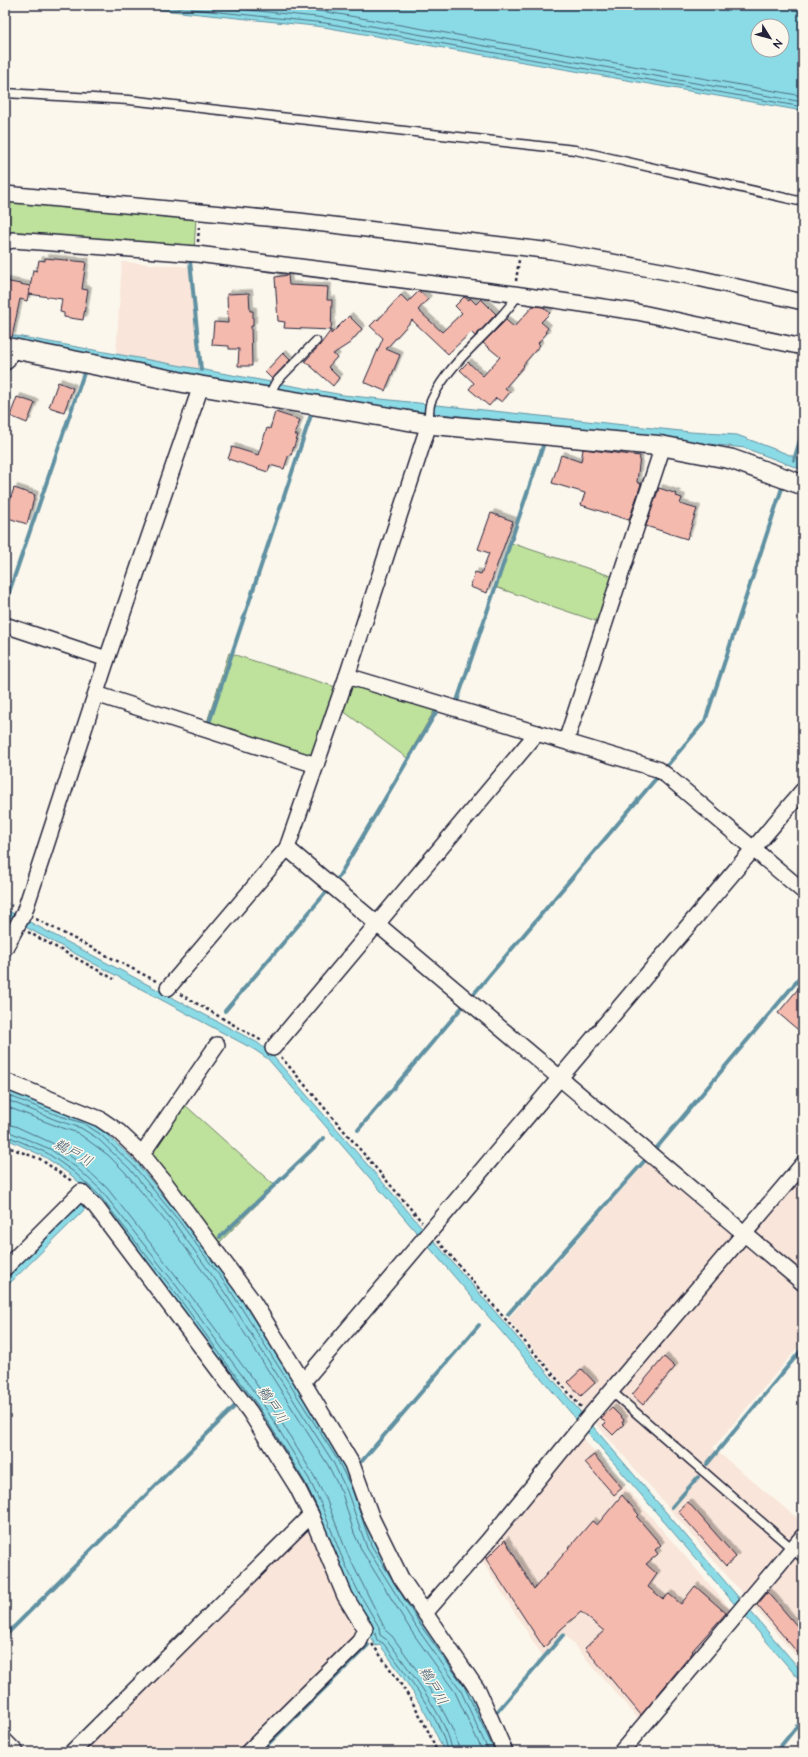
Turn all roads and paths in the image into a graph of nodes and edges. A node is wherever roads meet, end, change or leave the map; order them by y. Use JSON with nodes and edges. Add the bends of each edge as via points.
{"nodes":[{"id":1,"x":5,"y":93,"type":"edge"},
{"id":2,"x":7,"y":194,"type":"edge"},
{"id":3,"x":803,"y":202,"type":"edge"},
{"id":4,"x":200,"y":212,"type":"junction"},
{"id":5,"x":5,"y":237,"type":"edge"},
{"id":6,"x":520,"y":247,"type":"junction"},
{"id":7,"x":197,"y":254,"type":"junction"},
{"id":8,"x":516,"y":295,"type":"junction"},
{"id":9,"x":803,"y":302,"type":"edge"},
{"id":10,"x":316,"y":341,"type":"dead end"},
{"id":11,"x":803,"y":347,"type":"edge"},
{"id":12,"x":7,"y":352,"type":"edge"},
{"id":13,"x":201,"y":386,"type":"junction"},
{"id":14,"x":272,"y":390,"type":"junction"},
{"id":15,"x":429,"y":424,"type":"junction"},
{"id":16,"x":662,"y":446,"type":"junction"},
{"id":17,"x":803,"y":485,"type":"edge"},
{"id":18,"x":5,"y":625,"type":"edge"},
{"id":19,"x":107,"y":659,"type":"junction"},
{"id":20,"x":347,"y":676,"type":"junction"},
{"id":21,"x":96,"y":694,"type":"junction"},
{"id":22,"x":537,"y":733,"type":"junction"},
{"id":23,"x":566,"y":742,"type":"junction"},
{"id":24,"x":316,"y":765,"type":"junction"},
{"id":25,"x":803,"y":790,"type":"edge"},
{"id":26,"x":288,"y":848,"type":"junction"},
{"id":27,"x":754,"y":849,"type":"junction"},
{"id":28,"x":803,"y":891,"type":"edge"},
{"id":29,"x":5,"y":902,"type":"edge"},
{"id":30,"x":20,"y":920,"type":"junction"},
{"id":31,"x":377,"y":923,"type":"junction"},
{"id":32,"x":5,"y":948,"type":"edge"},
{"id":33,"x":114,"y":979,"type":"dead end"},
{"id":34,"x":168,"y":988,"type":"junction"},
{"id":35,"x":217,"y":1045,"type":"dead end"},
{"id":36,"x":273,"y":1048,"type":"junction"},
{"id":37,"x":561,"y":1078,"type":"junction"},
{"id":38,"x":5,"y":1081,"type":"edge"},
{"id":39,"x":5,"y":1146,"type":"edge"},
{"id":40,"x":142,"y":1154,"type":"junction"},
{"id":41,"x":803,"y":1164,"type":"edge"},
{"id":42,"x":81,"y":1192,"type":"junction"},
{"id":43,"x":745,"y":1234,"type":"junction"},
{"id":44,"x":426,"y":1238,"type":"junction"},
{"id":45,"x":5,"y":1268,"type":"edge"},
{"id":46,"x":803,"y":1283,"type":"edge"},
{"id":47,"x":303,"y":1382,"type":"junction"},
{"id":48,"x":611,"y":1391,"type":"junction"},
{"id":49,"x":585,"y":1422,"type":"junction"},
{"id":50,"x":311,"y":1515,"type":"junction"},
{"id":51,"x":803,"y":1536,"type":"edge"},
{"id":52,"x":798,"y":1553,"type":"edge"},
{"id":53,"x":425,"y":1613,"type":"junction"},
{"id":54,"x":365,"y":1629,"type":"junction"},
{"id":55,"x":5,"y":1741,"type":"edge"},
{"id":56,"x":16,"y":1752,"type":"edge"},
{"id":57,"x":72,"y":1752,"type":"edge"},
{"id":58,"x":248,"y":1752,"type":"edge"},
{"id":59,"x":437,"y":1752,"type":"edge"},
{"id":60,"x":505,"y":1752,"type":"edge"},
{"id":61,"x":621,"y":1752,"type":"edge"}],
"edges":[{"from":1,"to":3,"type":"lane","via":[[129,100],[574,150]]},
{"from":2,"to":4,"type":"street"},
{"from":2,"to":5,"type":"path"},
{"from":4,"to":6,"type":"street"},
{"from":4,"to":7,"type":"path"},
{"from":5,"to":7,"type":"street","via":[[14,240]]},
{"from":6,"to":8,"type":"path"},
{"from":6,"to":9,"type":"street","via":[[689,276]]},
{"from":7,"to":8,"type":"street"},
{"from":8,"to":11,"type":"street","via":[[637,312]]},
{"from":8,"to":15,"type":"lane","via":[[510,306],[457,361],[431,400]]},
{"from":10,"to":14,"type":"lane"},
{"from":12,"to":13,"type":"street"},
{"from":13,"to":14,"type":"street"},
{"from":13,"to":19,"type":"street"},
{"from":14,"to":15,"type":"street"},
{"from":15,"to":16,"type":"street"},
{"from":15,"to":20,"type":"street"},
{"from":16,"to":17,"type":"street","via":[[731,459]]},
{"from":16,"to":23,"type":"street"},
{"from":18,"to":19,"type":"street"},
{"from":19,"to":21,"type":"street"},
{"from":20,"to":22,"type":"street"},
{"from":20,"to":24,"type":"street"},
{"from":21,"to":24,"type":"street"},
{"from":21,"to":30,"type":"street"},
{"from":22,"to":23,"type":"street"},
{"from":22,"to":31,"type":"street"},
{"from":23,"to":27,"type":"street","via":[[657,769]]},
{"from":24,"to":26,"type":"street"},
{"from":25,"to":27,"type":"street"},
{"from":26,"to":31,"type":"street"},
{"from":26,"to":34,"type":"street"},
{"from":27,"to":28,"type":"street"},
{"from":27,"to":37,"type":"street"},
{"from":29,"to":30,"type":"path"},
{"from":30,"to":32,"type":"street"},
{"from":30,"to":33,"type":"path"},
{"from":30,"to":34,"type":"path"},
{"from":31,"to":36,"type":"street"},
{"from":31,"to":37,"type":"street"},
{"from":34,"to":36,"type":"path"},
{"from":35,"to":40,"type":"street"},
{"from":36,"to":44,"type":"path"},
{"from":37,"to":43,"type":"street"},
{"from":37,"to":44,"type":"street"},
{"from":38,"to":40,"type":"street","via":[[100,1119],[119,1132]]},
{"from":39,"to":42,"type":"path","via":[[40,1159],[79,1186]]},
{"from":40,"to":47,"type":"street","via":[[252,1300]]},
{"from":41,"to":43,"type":"street"},
{"from":42,"to":45,"type":"street"},
{"from":42,"to":50,"type":"street","via":[[96,1207],[250,1412],[297,1487]]},
{"from":43,"to":46,"type":"street"},
{"from":43,"to":48,"type":"street"},
{"from":44,"to":47,"type":"street"},
{"from":44,"to":49,"type":"path"},
{"from":47,"to":53,"type":"street","via":[[352,1464],[372,1519],[401,1578]]},
{"from":48,"to":49,"type":"street"},
{"from":48,"to":52,"type":"lane"},
{"from":49,"to":53,"type":"street","via":[[488,1541]]},
{"from":50,"to":54,"type":"street","via":[[345,1596]]},
{"from":50,"to":57,"type":"street"},
{"from":51,"to":52,"type":"street"},
{"from":52,"to":61,"type":"street","via":[[748,1601]]},
{"from":53,"to":60,"type":"street","via":[[479,1692]]},
{"from":54,"to":58,"type":"street","via":[[359,1642]]},
{"from":54,"to":59,"type":"path","via":[[368,1638],[409,1695],[427,1726]]},
{"from":55,"to":56,"type":"street"}]}
